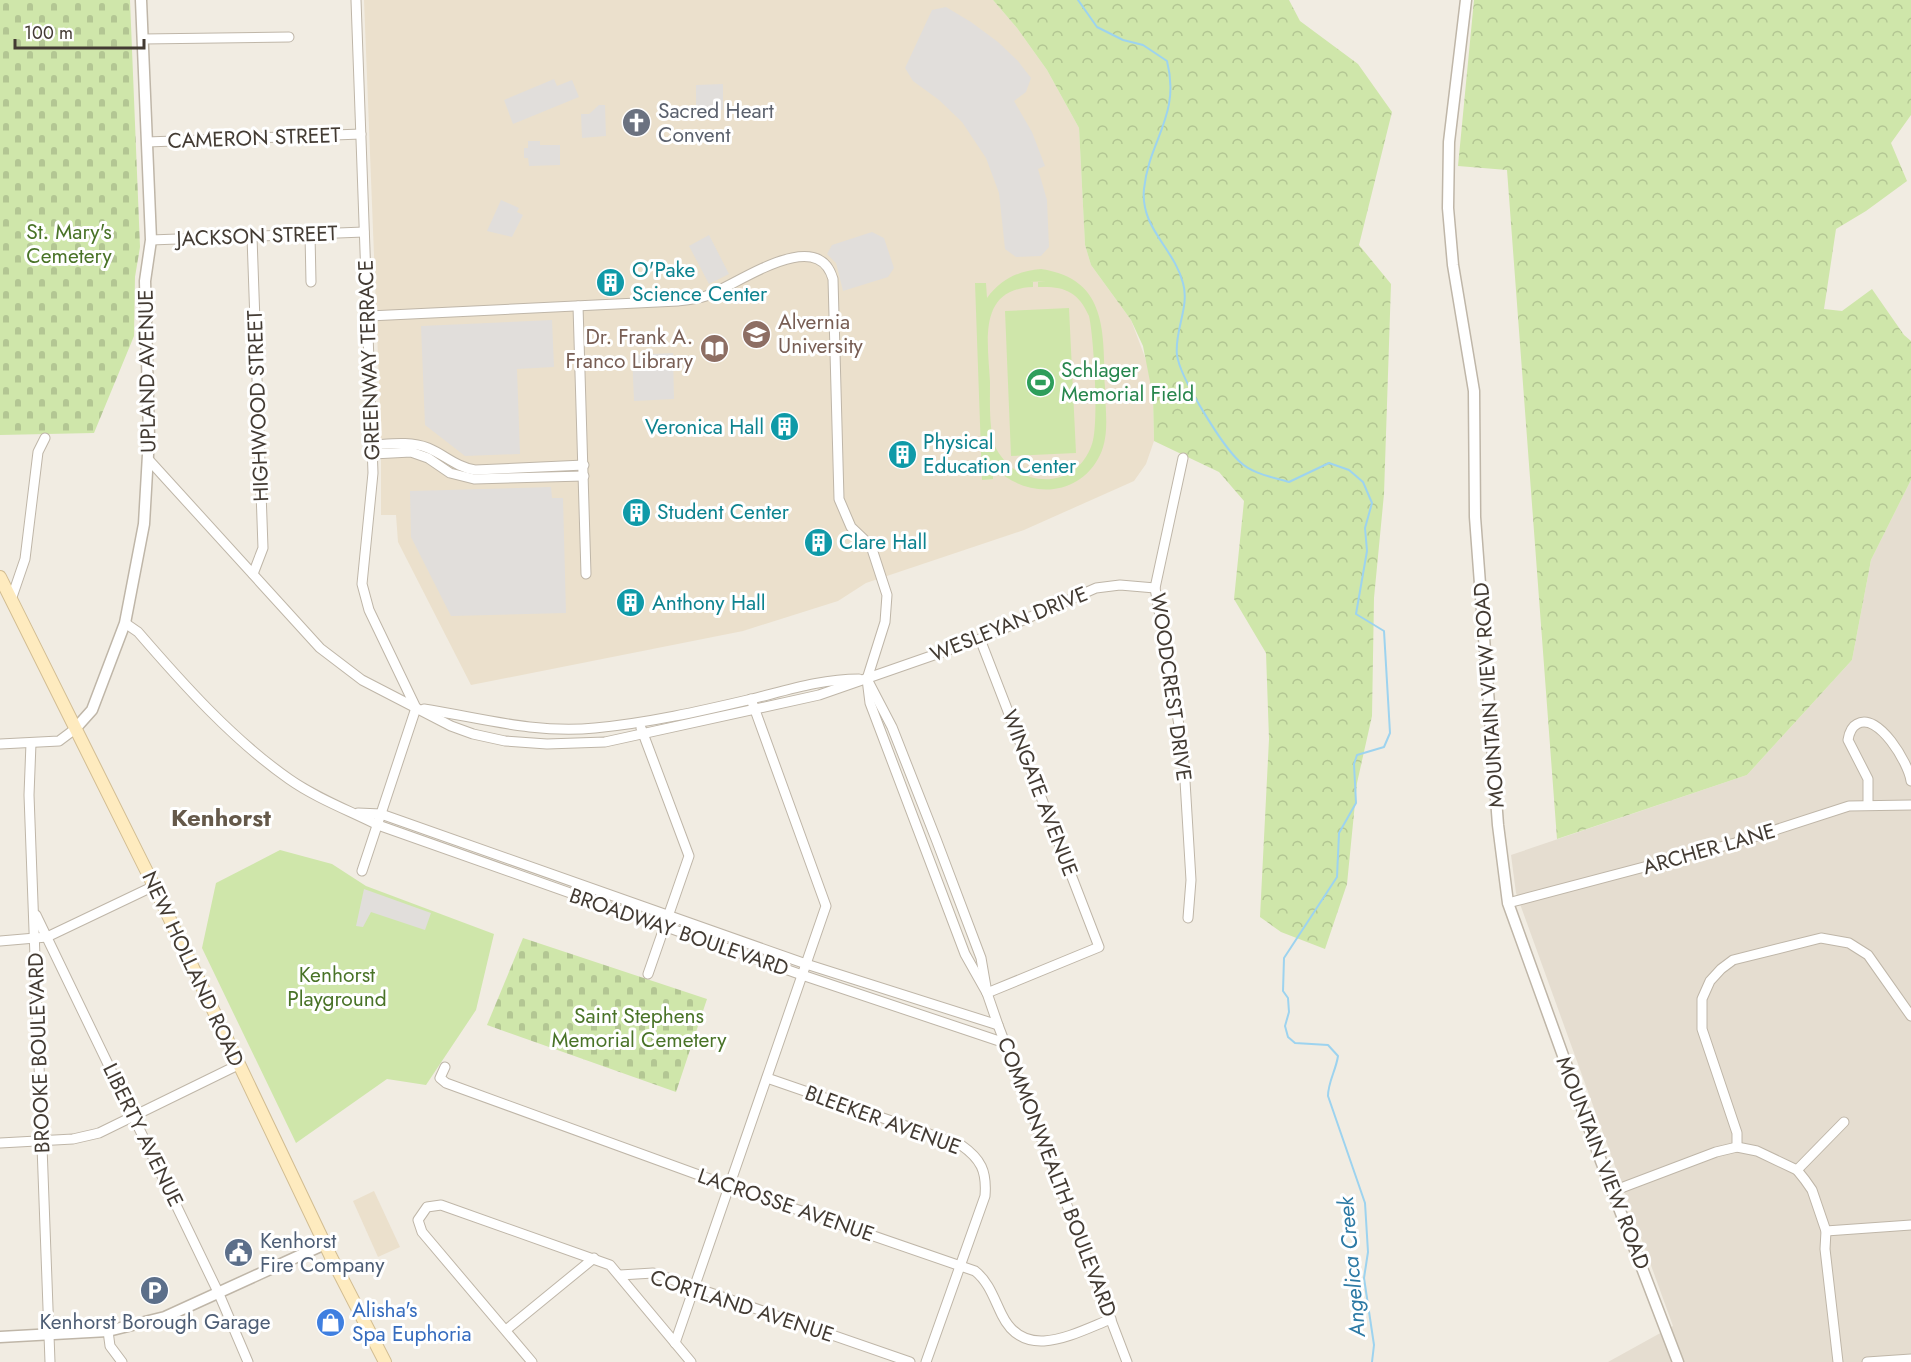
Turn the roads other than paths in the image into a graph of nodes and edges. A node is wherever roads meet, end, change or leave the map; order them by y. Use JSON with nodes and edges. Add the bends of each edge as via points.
{"nodes":[{"id":1,"x":141,"y":0,"type":"edge"},
{"id":2,"x":356,"y":0,"type":"edge"},
{"id":3,"x":1466,"y":0,"type":"edge"},
{"id":4,"x":289,"y":37,"type":"dead end"},
{"id":5,"x":142,"y":39,"type":"junction"},
{"id":6,"x":361,"y":134,"type":"junction"},
{"id":7,"x":147,"y":142,"type":"junction"},
{"id":8,"x":364,"y":232,"type":"junction"},
{"id":9,"x":310,"y":234,"type":"junction"},
{"id":10,"x":252,"y":237,"type":"junction"},
{"id":11,"x":151,"y":240,"type":"junction"},
{"id":12,"x":311,"y":282,"type":"dead end"},
{"id":13,"x":578,"y":306,"type":"junction"},
{"id":14,"x":369,"y":316,"type":"junction"},
{"id":15,"x":45,"y":438,"type":"dead end"},
{"id":16,"x":372,"y":450,"type":"junction"},
{"id":17,"x":1183,"y":458,"type":"dead end"},
{"id":18,"x":148,"y":459,"type":"junction"},
{"id":19,"x":584,"y":465,"type":"junction"},
{"id":20,"x":584,"y":476,"type":"junction"},
{"id":21,"x":253,"y":574,"type":"junction"},
{"id":22,"x":586,"y":574,"type":"dead end"},
{"id":23,"x":0,"y":577,"type":"edge"},
{"id":24,"x":1155,"y":588,"type":"junction"},
{"id":25,"x":12,"y":597,"type":"junction"},
{"id":26,"x":125,"y":623,"type":"junction"},
{"id":27,"x":980,"y":639,"type":"junction"},
{"id":28,"x":867,"y":680,"type":"junction"},
{"id":29,"x":751,"y":699,"type":"junction"},
{"id":30,"x":416,"y":708,"type":"junction"},
{"id":31,"x":755,"y":709,"type":"junction"},
{"id":32,"x":639,"y":722,"type":"junction"},
{"id":33,"x":75,"y":729,"type":"junction"},
{"id":34,"x":643,"y":733,"type":"junction"},
{"id":35,"x":31,"y":743,"type":"junction"},
{"id":36,"x":0,"y":744,"type":"edge"},
{"id":37,"x":1911,"y":781,"type":"edge"},
{"id":38,"x":1868,"y":804,"type":"junction"},
{"id":39,"x":1911,"y":805,"type":"edge"},
{"id":40,"x":356,"y":813,"type":"junction"},
{"id":41,"x":381,"y":814,"type":"junction"},
{"id":42,"x":378,"y":825,"type":"junction"},
{"id":43,"x":362,"y":871,"type":"dead end"},
{"id":44,"x":154,"y":886,"type":"junction"},
{"id":45,"x":1508,"y":903,"type":"junction"},
{"id":46,"x":34,"y":911,"type":"junction"},
{"id":47,"x":669,"y":915,"type":"junction"},
{"id":48,"x":1188,"y":918,"type":"dead end"},
{"id":49,"x":665,"y":927,"type":"junction"},
{"id":50,"x":47,"y":937,"type":"junction"},
{"id":51,"x":35,"y":939,"type":"junction"},
{"id":52,"x":0,"y":941,"type":"edge"},
{"id":53,"x":806,"y":964,"type":"junction"},
{"id":54,"x":648,"y":974,"type":"dead end"},
{"id":55,"x":802,"y":975,"type":"junction"},
{"id":56,"x":987,"y":993,"type":"junction"},
{"id":57,"x":1911,"y":1016,"type":"edge"},
{"id":58,"x":998,"y":1025,"type":"junction"},
{"id":59,"x":1005,"y":1043,"type":"junction"},
{"id":60,"x":238,"y":1065,"type":"junction"},
{"id":61,"x":445,"y":1067,"type":"dead end"},
{"id":62,"x":767,"y":1078,"type":"junction"},
{"id":63,"x":133,"y":1115,"type":"junction"},
{"id":64,"x":1844,"y":1122,"type":"dead end"},
{"id":65,"x":42,"y":1141,"type":"junction"},
{"id":66,"x":0,"y":1143,"type":"edge"},
{"id":67,"x":1737,"y":1147,"type":"junction"},
{"id":68,"x":1797,"y":1170,"type":"junction"},
{"id":69,"x":729,"y":1186,"type":"junction"},
{"id":70,"x":1613,"y":1191,"type":"junction"},
{"id":71,"x":1911,"y":1225,"type":"edge"},
{"id":72,"x":1826,"y":1231,"type":"junction"},
{"id":73,"x":325,"y":1244,"type":"junction"},
{"id":74,"x":594,"y":1258,"type":"junction"},
{"id":75,"x":959,"y":1264,"type":"junction"},
{"id":76,"x":620,"y":1275,"type":"junction"},
{"id":77,"x":694,"y":1287,"type":"junction"},
{"id":78,"x":219,"y":1294,"type":"junction"},
{"id":79,"x":1111,"y":1319,"type":"junction"},
{"id":80,"x":506,"y":1330,"type":"junction"},
{"id":81,"x":108,"y":1331,"type":"junction"},
{"id":82,"x":49,"y":1335,"type":"junction"},
{"id":83,"x":0,"y":1337,"type":"edge"},
{"id":84,"x":675,"y":1342,"type":"junction"},
{"id":85,"x":1911,"y":1359,"type":"edge"},
{"id":86,"x":50,"y":1362,"type":"edge"},
{"id":87,"x":122,"y":1362,"type":"edge"},
{"id":88,"x":248,"y":1362,"type":"edge"},
{"id":89,"x":385,"y":1362,"type":"edge"},
{"id":90,"x":532,"y":1362,"type":"edge"},
{"id":91,"x":691,"y":1362,"type":"edge"},
{"id":92,"x":910,"y":1362,"type":"edge"},
{"id":93,"x":926,"y":1362,"type":"edge"},
{"id":94,"x":1127,"y":1362,"type":"edge"},
{"id":95,"x":1678,"y":1362,"type":"edge"},
{"id":96,"x":1838,"y":1362,"type":"edge"},
{"id":97,"x":1867,"y":1362,"type":"edge"}],
"edges":[{"from":1,"to":5,"type":"street","name":"UPLAND AVENUE"},
{"from":2,"to":6,"type":"street","name":"GREENWAY TERRACE"},
{"from":3,"to":45,"type":"street","name":"MOUNTAIN VIEW ROAD","via":[[1449,142],[1448,208],[1453,265],[1474,391],[1475,518],[1498,825]]},
{"from":4,"to":5,"type":"street"},
{"from":5,"to":7,"type":"street","name":"UPLAND AVENUE"},
{"from":6,"to":7,"type":"street","name":"CAMERON STREET"},
{"from":6,"to":8,"type":"street","name":"GREENWAY TERRACE"},
{"from":7,"to":11,"type":"street","name":"UPLAND AVENUE"},
{"from":8,"to":9,"type":"street","name":"JACKSON STREET"},
{"from":8,"to":14,"type":"street","name":"GREENWAY TERRACE"},
{"from":9,"to":10,"type":"street","name":"JACKSON STREET"},
{"from":9,"to":12,"type":"street"},
{"from":10,"to":11,"type":"street","name":"JACKSON STREET"},
{"from":10,"to":21,"type":"street","name":"HIGHWOOD STREET","via":[[263,548]]},
{"from":11,"to":18,"type":"street","name":"UPLAND AVENUE","via":[[145,281]]},
{"from":13,"to":14,"type":"street"},
{"from":13,"to":19,"type":"street"},
{"from":13,"to":28,"type":"street","via":[[706,296],[750,273],[804,256],[827,266],[833,279],[839,499],[851,527],[871,546],[887,595],[885,622]]},
{"from":14,"to":16,"type":"street","name":"GREENWAY TERRACE"},
{"from":15,"to":25,"type":"street","via":[[38,452],[25,559]]},
{"from":16,"to":19,"type":"street","via":[[412,443],[475,470]]},
{"from":16,"to":20,"type":"street","via":[[411,453],[428,458],[450,473],[474,479]]},
{"from":16,"to":30,"type":"street","name":"GREENWAY TERRACE","via":[[373,482],[362,584],[365,599]]},
{"from":17,"to":24,"type":"street","name":"WOODCREST DRIVE"},
{"from":18,"to":21,"type":"street"},
{"from":18,"to":26,"type":"street","name":"UPLAND AVENUE","via":[[144,524]]},
{"from":19,"to":20,"type":"street"},
{"from":20,"to":22,"type":"street"},
{"from":21,"to":30,"type":"street","via":[[320,648],[342,666]]},
{"from":23,"to":25,"type":"main road","name":"NEW HOLLAND ROAD"},
{"from":24,"to":27,"type":"street","name":"WESLEYAN DRIVE","via":[[1096,588]]},
{"from":24,"to":48,"type":"street","name":"WOODCREST DRIVE","via":[[1183,748],[1191,880]]},
{"from":25,"to":33,"type":"main road","name":"NEW HOLLAND ROAD"},
{"from":26,"to":33,"type":"street","name":"UPLAND AVENUE","via":[[92,710]]},
{"from":26,"to":40,"type":"street","name":"BROADWAY BOULEVARD","via":[[256,755],[291,780]]},
{"from":27,"to":28,"type":"street","name":"WESLEYAN DRIVE"},
{"from":27,"to":56,"type":"street","name":"WINGATE AVENUE","via":[[1099,947]]},
{"from":28,"to":29,"type":"street","via":[[839,679]]},
{"from":28,"to":31,"type":"street"},
{"from":28,"to":56,"type":"street","name":"COMMONWEALTH BOULEVARD","via":[[870,704],[964,954]]},
{"from":28,"to":56,"type":"street","name":"COMMONWEALTH BOULEVARD","via":[[886,711],[936,839],[981,958]]},
{"from":29,"to":31,"type":"street"},
{"from":29,"to":32,"type":"street"},
{"from":30,"to":32,"type":"street","via":[[533,728],[586,729]]},
{"from":30,"to":34,"type":"street","via":[[451,726],[505,741],[605,742]]},
{"from":30,"to":41,"type":"street"},
{"from":31,"to":34,"type":"street"},
{"from":31,"to":53,"type":"street","via":[[826,906]]},
{"from":32,"to":34,"type":"street"},
{"from":33,"to":35,"type":"street","via":[[59,741]]},
{"from":33,"to":44,"type":"main road","name":"NEW HOLLAND ROAD"},
{"from":34,"to":47,"type":"street","via":[[689,856]]},
{"from":35,"to":36,"type":"street"},
{"from":35,"to":46,"type":"street","name":"BROOKE BOULEVARD"},
{"from":37,"to":38,"type":"street","via":[[1907,767],[1879,727],[1866,722],[1856,724],[1848,740],[1868,779]]},
{"from":38,"to":39,"type":"street","name":"ARCHER LANE"},
{"from":38,"to":45,"type":"street","name":"ARCHER LANE","via":[[1849,806],[1735,843]]},
{"from":40,"to":41,"type":"street","name":"BROADWAY BOULEVARD"},
{"from":40,"to":42,"type":"street","name":"BROADWAY BOULEVARD"},
{"from":41,"to":42,"type":"street"},
{"from":41,"to":47,"type":"street","name":"BROADWAY BOULEVARD"},
{"from":42,"to":43,"type":"street"},
{"from":42,"to":49,"type":"street","name":"BROADWAY BOULEVARD"},
{"from":44,"to":50,"type":"street"},
{"from":44,"to":60,"type":"main road","name":"NEW HOLLAND ROAD"},
{"from":45,"to":70,"type":"street","name":"MOUNTAIN VIEW ROAD"},
{"from":46,"to":50,"type":"street","name":"LIBERTY AVENUE"},
{"from":46,"to":51,"type":"street","name":"BROOKE BOULEVARD"},
{"from":47,"to":49,"type":"street"},
{"from":47,"to":53,"type":"street","name":"BROADWAY BOULEVARD"},
{"from":49,"to":54,"type":"street"},
{"from":49,"to":55,"type":"street","name":"BROADWAY BOULEVARD"},
{"from":50,"to":51,"type":"street"},
{"from":50,"to":63,"type":"street","name":"LIBERTY AVENUE"},
{"from":51,"to":52,"type":"street"},
{"from":51,"to":65,"type":"street","name":"BROOKE BOULEVARD"},
{"from":53,"to":55,"type":"street"},
{"from":53,"to":58,"type":"street","name":"BROADWAY BOULEVARD"},
{"from":55,"to":59,"type":"street","name":"BROADWAY BOULEVARD"},
{"from":55,"to":62,"type":"street"},
{"from":56,"to":58,"type":"street","name":"COMMONWEALTH BOULEVARD"},
{"from":57,"to":67,"type":"street","via":[[1868,955],[1843,940],[1811,939],[1733,960],[1721,969],[1705,991],[1702,1029],[1737,1132]]},
{"from":58,"to":59,"type":"street","name":"COMMONWEALTH BOULEVARD"},
{"from":59,"to":79,"type":"street","name":"COMMONWEALTH BOULEVARD"},
{"from":60,"to":63,"type":"street"},
{"from":60,"to":73,"type":"main road","name":"NEW HOLLAND ROAD"},
{"from":61,"to":69,"type":"street","name":"LACROSSE AVENUE","via":[[440,1078],[446,1083]]},
{"from":62,"to":69,"type":"street"},
{"from":62,"to":75,"type":"street","name":"BLEEKER AVENUE","via":[[961,1145],[980,1160],[985,1196]]},
{"from":63,"to":65,"type":"street","via":[[99,1134]]},
{"from":63,"to":78,"type":"street","name":"LIBERTY AVENUE"},
{"from":64,"to":68,"type":"street"},
{"from":65,"to":66,"type":"street"},
{"from":65,"to":82,"type":"street","name":"BROOKE BOULEVARD"},
{"from":67,"to":68,"type":"street","via":[[1769,1155]]},
{"from":67,"to":70,"type":"street"},
{"from":68,"to":72,"type":"street","via":[[1812,1190]]},
{"from":69,"to":75,"type":"street","name":"LACROSSE AVENUE"},
{"from":69,"to":77,"type":"street"},
{"from":70,"to":95,"type":"street","name":"MOUNTAIN VIEW ROAD"},
{"from":71,"to":72,"type":"street"},
{"from":72,"to":96,"type":"street"},
{"from":73,"to":78,"type":"street"},
{"from":73,"to":89,"type":"main road","name":"NEW HOLLAND ROAD"},
{"from":74,"to":76,"type":"street","name":"CORTLAND AVENUE"},
{"from":74,"to":80,"type":"street"},
{"from":74,"to":80,"type":"street","name":"CORTLAND AVENUE","via":[[441,1205],[430,1205],[420,1213],[422,1232]]},
{"from":75,"to":79,"type":"street","name":"LACROSSE AVENUE","via":[[982,1277],[1009,1329],[1027,1342],[1054,1342]]},
{"from":75,"to":93,"type":"street","name":"BLEEKER AVENUE"},
{"from":76,"to":77,"type":"street","name":"CORTLAND AVENUE","via":[[653,1273]]},
{"from":76,"to":84,"type":"street"},
{"from":77,"to":84,"type":"street"},
{"from":77,"to":92,"type":"street","name":"CORTLAND AVENUE"},
{"from":78,"to":81,"type":"street","via":[[165,1317]]},
{"from":78,"to":88,"type":"street","name":"LIBERTY AVENUE"},
{"from":79,"to":94,"type":"street","name":"COMMONWEALTH BOULEVARD"},
{"from":80,"to":90,"type":"street"},
{"from":81,"to":82,"type":"street"},
{"from":81,"to":87,"type":"street","via":[[110,1346]]},
{"from":82,"to":83,"type":"street"},
{"from":82,"to":86,"type":"street","name":"BROOKE BOULEVARD"},
{"from":84,"to":91,"type":"street"},
{"from":85,"to":97,"type":"street"}]}
